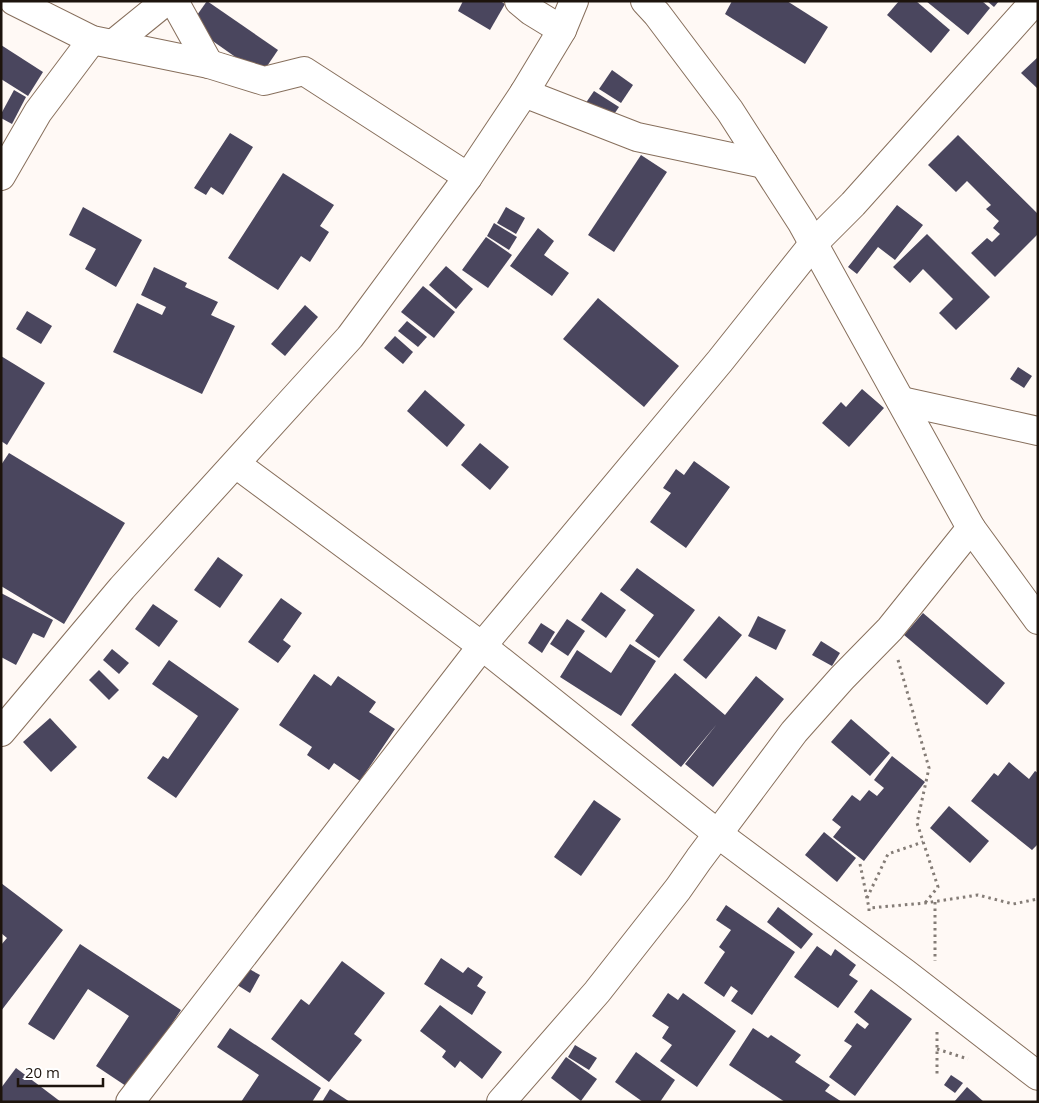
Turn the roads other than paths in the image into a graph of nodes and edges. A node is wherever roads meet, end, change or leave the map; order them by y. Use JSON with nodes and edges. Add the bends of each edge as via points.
{"nodes":[{"id":1,"x":14,"y":1,"type":"edge"},
{"id":2,"x":166,"y":1,"type":"edge"},
{"id":3,"x":174,"y":1,"type":"edge"},
{"id":4,"x":519,"y":1,"type":"edge"},
{"id":5,"x":574,"y":1,"type":"edge"},
{"id":6,"x":645,"y":1,"type":"edge"},
{"id":7,"x":1035,"y":1,"type":"edge"},
{"id":8,"x":562,"y":30,"type":"junction"},
{"id":9,"x":102,"y":42,"type":"junction"},
{"id":10,"x":209,"y":64,"type":"junction"},
{"id":11,"x":524,"y":93,"type":"junction"},
{"id":12,"x":764,"y":164,"type":"junction"},
{"id":13,"x":1,"y":176,"type":"edge"},
{"id":14,"x":468,"y":177,"type":"junction"},
{"id":15,"x":814,"y":243,"type":"junction"},
{"id":16,"x":901,"y":401,"type":"junction"},
{"id":17,"x":1038,"y":431,"type":"edge"},
{"id":18,"x":236,"y":464,"type":"junction"},
{"id":19,"x":971,"y":528,"type":"junction"},
{"id":20,"x":1038,"y":620,"type":"edge"},
{"id":21,"x":482,"y":646,"type":"junction"},
{"id":22,"x":1,"y":732,"type":"edge"},
{"id":23,"x":718,"y":834,"type":"junction"},
{"id":24,"x":1038,"y":1076,"type":"edge"},
{"id":25,"x":130,"y":1102,"type":"edge"},
{"id":26,"x":501,"y":1102,"type":"edge"}],
"edges":[{"from":1,"to":9,"type":"street"},
{"from":2,"to":9,"type":"street"},
{"from":3,"to":10,"type":"street"},
{"from":4,"to":8,"type":"street"},
{"from":5,"to":8,"type":"street"},
{"from":6,"to":12,"type":"street","via":[[730,112]]},
{"from":7,"to":15,"type":"street"},
{"from":8,"to":11,"type":"street"},
{"from":9,"to":10,"type":"street"},
{"from":9,"to":13,"type":"street","via":[[38,112]]},
{"from":10,"to":14,"type":"street","via":[[264,81],[304,71]]},
{"from":11,"to":12,"type":"street","via":[[637,137]]},
{"from":11,"to":14,"type":"street"},
{"from":12,"to":15,"type":"street"},
{"from":14,"to":18,"type":"street","via":[[350,337]]},
{"from":15,"to":16,"type":"street"},
{"from":15,"to":21,"type":"street"},
{"from":16,"to":17,"type":"street"},
{"from":16,"to":19,"type":"street"},
{"from":18,"to":21,"type":"street"},
{"from":18,"to":22,"type":"street","via":[[122,588]]},
{"from":19,"to":20,"type":"street"},
{"from":19,"to":23,"type":"street","via":[[890,629],[794,732]]},
{"from":21,"to":23,"type":"street"},
{"from":21,"to":25,"type":"street"},
{"from":23,"to":24,"type":"street"},
{"from":23,"to":26,"type":"street","via":[[597,992]]}]}
